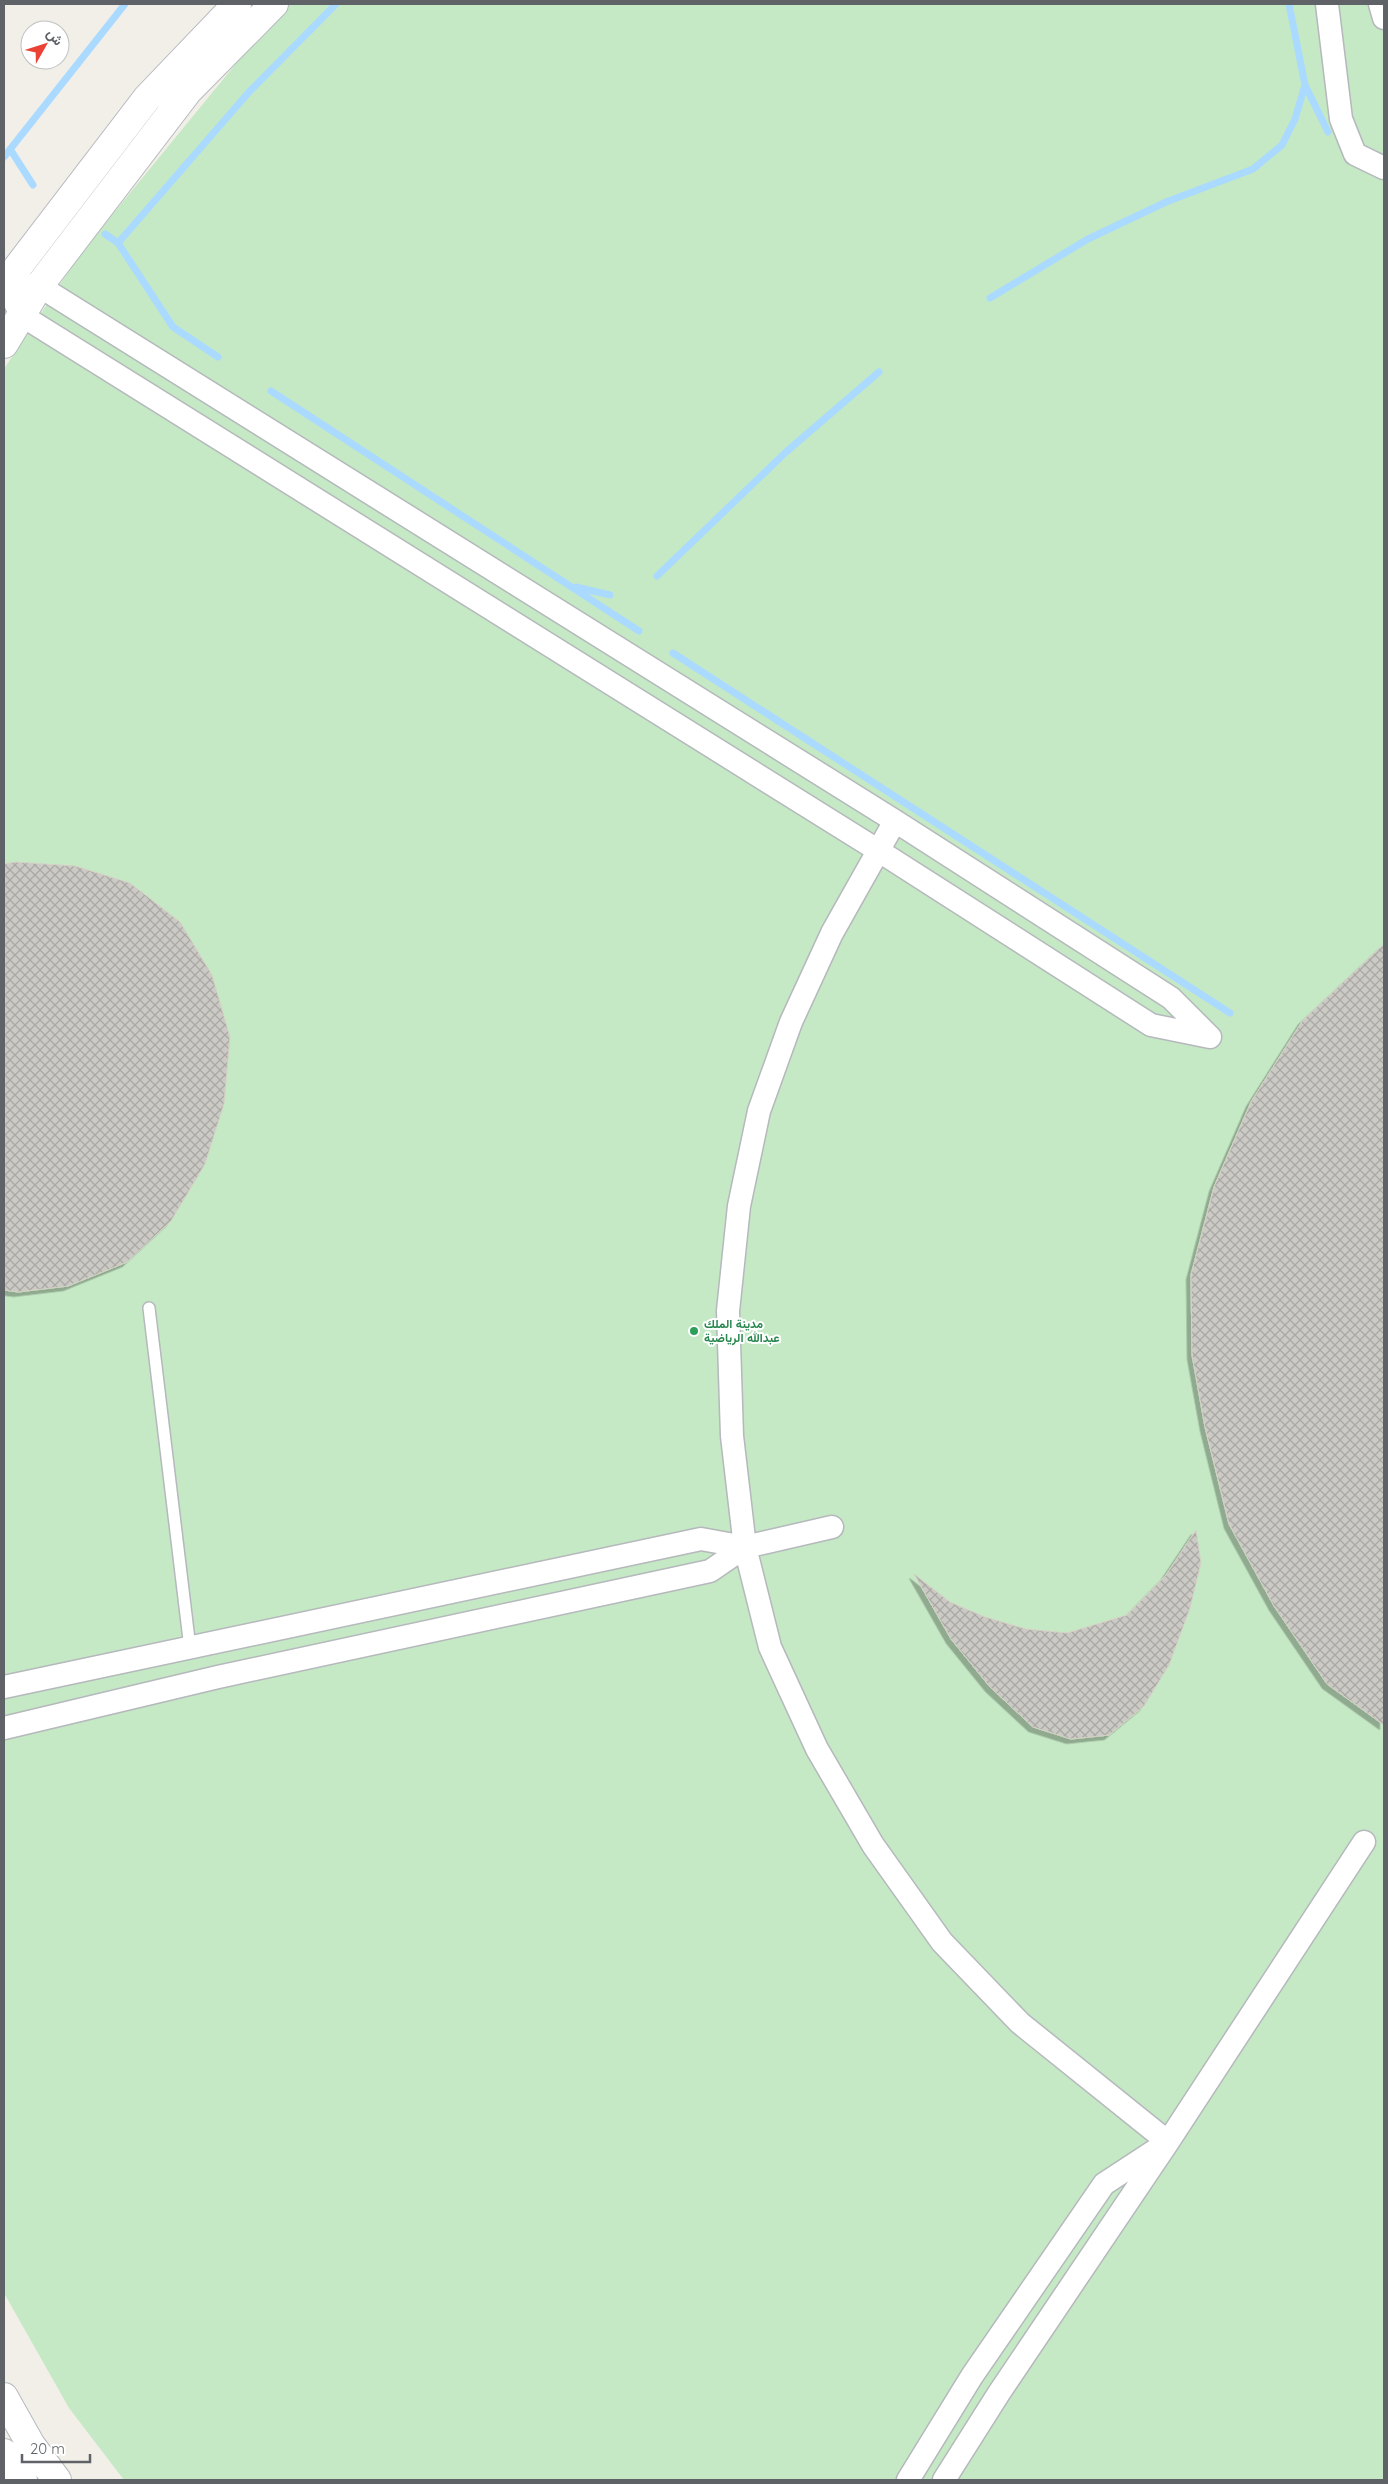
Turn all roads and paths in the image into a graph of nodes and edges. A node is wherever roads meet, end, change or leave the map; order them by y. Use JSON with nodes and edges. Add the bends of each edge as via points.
{"nodes":[{"id":1,"x":237,"y":4,"type":"edge"},
{"id":2,"x":274,"y":4,"type":"edge"},
{"id":3,"x":1327,"y":4,"type":"edge"},
{"id":4,"x":1380,"y":4,"type":"edge"},
{"id":5,"x":1384,"y":18,"type":"edge"},
{"id":6,"x":1384,"y":168,"type":"edge"},
{"id":7,"x":4,"y":284,"type":"edge"},
{"id":8,"x":39,"y":286,"type":"junction"},
{"id":9,"x":21,"y":315,"type":"junction"},
{"id":10,"x":4,"y":344,"type":"edge"},
{"id":11,"x":895,"y":821,"type":"junction"},
{"id":12,"x":879,"y":851,"type":"junction"},
{"id":13,"x":149,"y":1308,"type":"dead end"},
{"id":14,"x":832,"y":1527,"type":"dead end"},
{"id":15,"x":745,"y":1547,"type":"junction"},
{"id":16,"x":190,"y":1648,"type":"junction"},
{"id":17,"x":4,"y":1687,"type":"edge"},
{"id":18,"x":4,"y":1728,"type":"edge"},
{"id":19,"x":1364,"y":1842,"type":"dead end"},
{"id":20,"x":1168,"y":2142,"type":"junction"},
{"id":21,"x":4,"y":2397,"type":"edge"},
{"id":22,"x":4,"y":2453,"type":"edge"},
{"id":23,"x":23,"y":2480,"type":"edge"},
{"id":24,"x":57,"y":2480,"type":"edge"},
{"id":25,"x":908,"y":2480,"type":"edge"},
{"id":26,"x":944,"y":2480,"type":"edge"}],
"edges":[{"from":1,"to":7,"type":"main road","via":[[147,98]]},
{"from":2,"to":8,"type":"main road","via":[[188,91]]},
{"from":3,"to":6,"type":"street","via":[[1341,119],[1354,154]]},
{"from":4,"to":5,"type":"street"},
{"from":7,"to":8,"type":"street"},
{"from":7,"to":9,"type":"street"},
{"from":8,"to":9,"type":"main road"},
{"from":8,"to":11,"type":"street"},
{"from":9,"to":10,"type":"main road"},
{"from":9,"to":12,"type":"street"},
{"from":11,"to":12,"type":"street"},
{"from":11,"to":12,"type":"street","via":[[1171,998],[1210,1038],[1151,1025]]},
{"from":12,"to":15,"type":"street","via":[[832,934],[791,1022],[759,1112],[739,1206],[728,1310],[732,1436]]},
{"from":13,"to":16,"type":"lane"},
{"from":14,"to":15,"type":"street"},
{"from":15,"to":16,"type":"street","via":[[701,1539]]},
{"from":15,"to":18,"type":"street","via":[[710,1571],[218,1677]]},
{"from":15,"to":20,"type":"street","via":[[770,1647],[817,1749],[884,1862],[942,1942],[1020,2023]]},
{"from":16,"to":17,"type":"street"},
{"from":19,"to":20,"type":"street"},
{"from":20,"to":25,"type":"street","via":[[1104,2184],[972,2376]]},
{"from":20,"to":26,"type":"street"},
{"from":21,"to":24,"type":"main road","via":[[31,2445]]},
{"from":22,"to":23,"type":"main road"}]}
